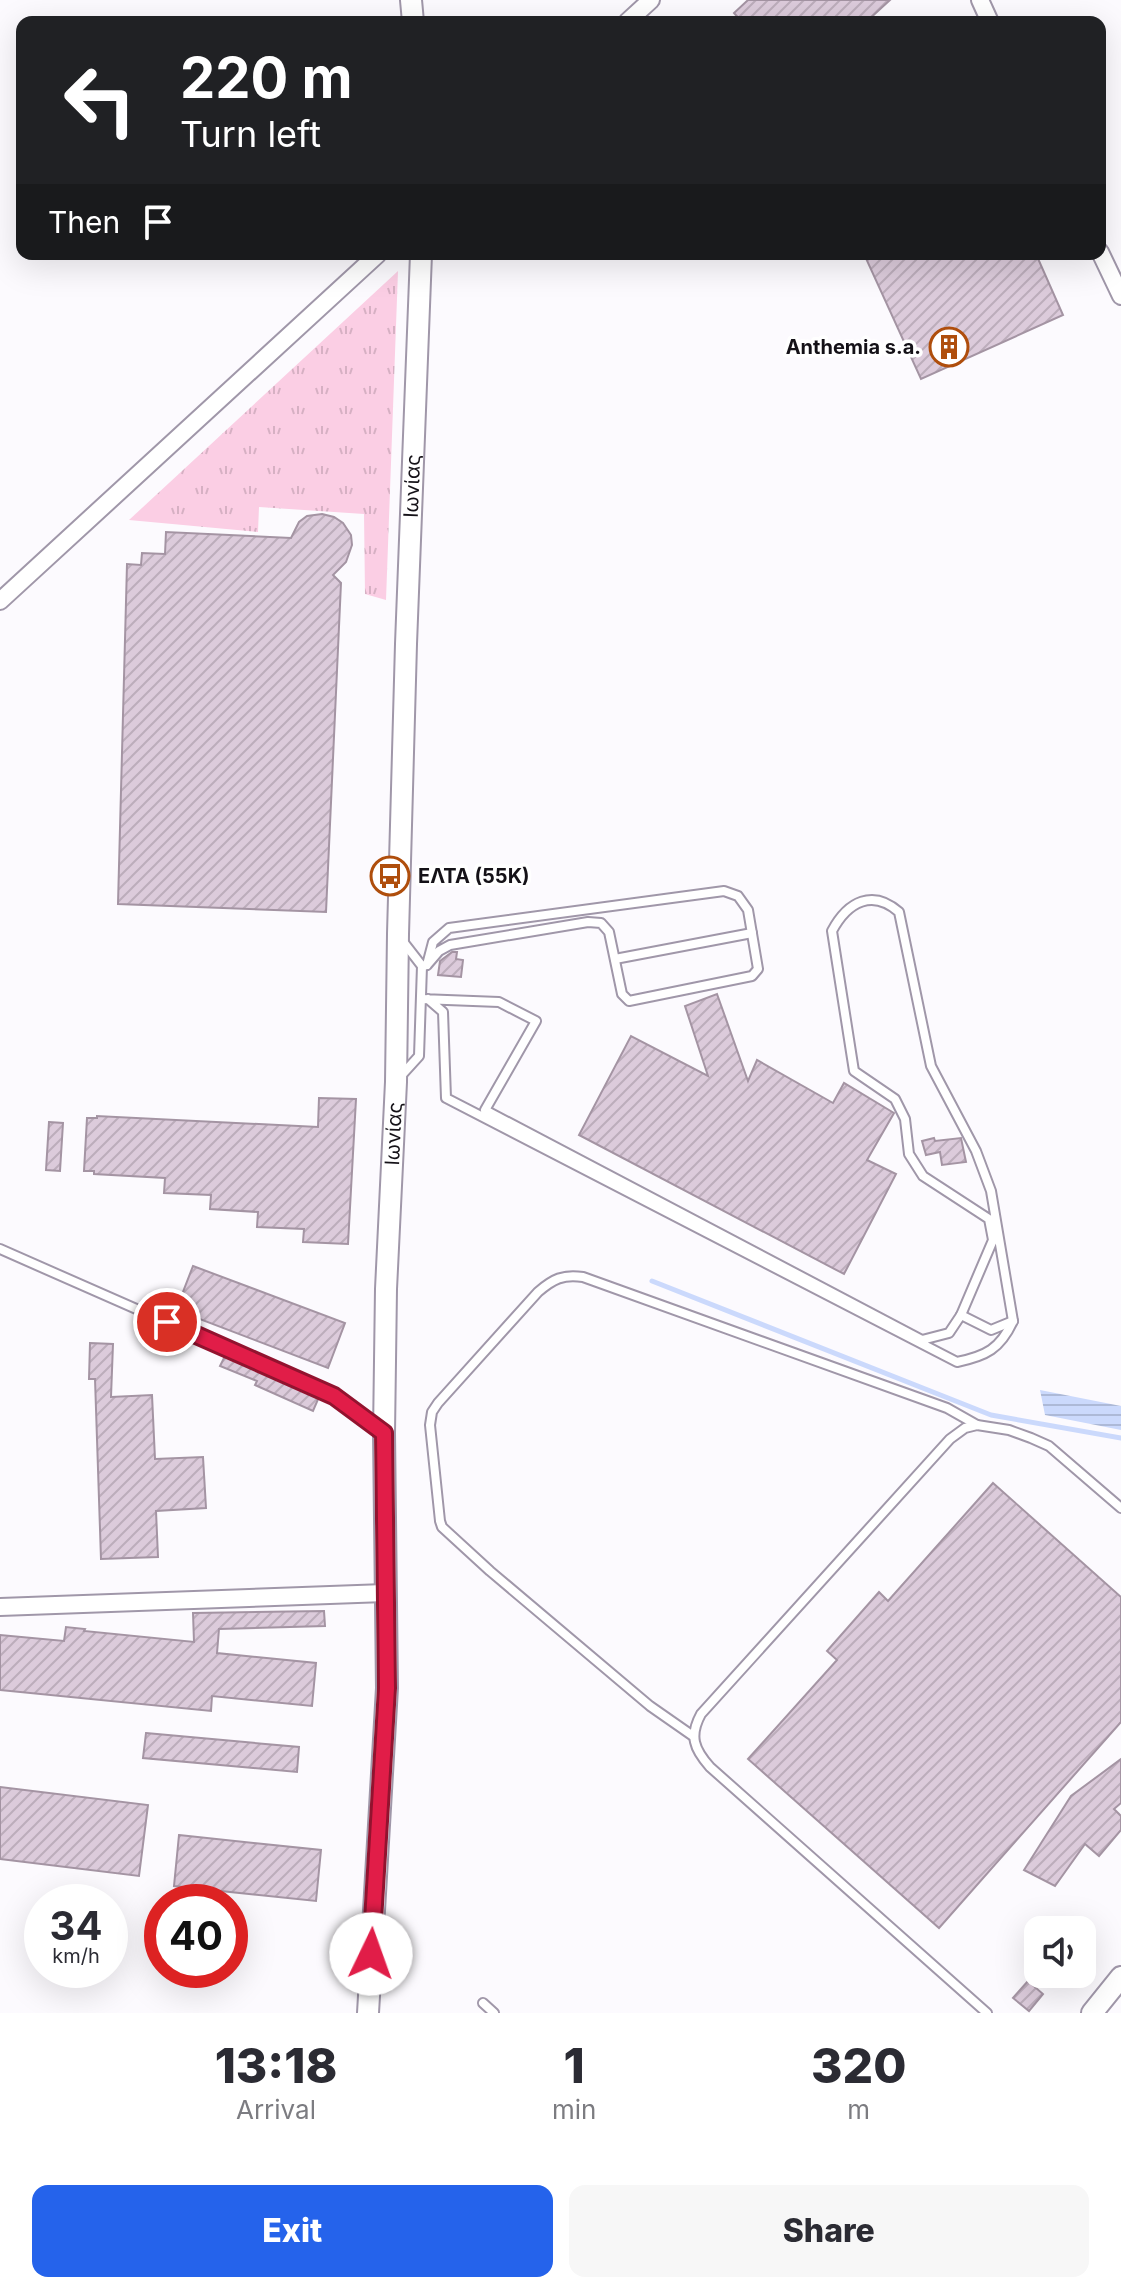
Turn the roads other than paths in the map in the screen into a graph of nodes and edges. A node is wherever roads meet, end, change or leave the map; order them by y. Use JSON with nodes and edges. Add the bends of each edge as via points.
{"nodes":[{"id":1,"x":651,"y":0,"type":"edge"},
{"id":2,"x":634,"y":16,"type":"edge"},
{"id":3,"x":371,"y":260,"type":"edge"},
{"id":4,"x":421,"y":260,"type":"edge"},
{"id":5,"x":1104,"y":260,"type":"edge"},
{"id":6,"x":1121,"y":296,"type":"edge"},
{"id":7,"x":0,"y":601,"type":"edge"},
{"id":8,"x":752,"y":933,"type":"junction"},
{"id":9,"x":398,"y":934,"type":"junction"},
{"id":10,"x":615,"y":959,"type":"junction"},
{"id":11,"x":425,"y":966,"type":"junction"},
{"id":12,"x":424,"y":999,"type":"junction"},
{"id":13,"x":396,"y":1082,"type":"junction"},
{"id":14,"x":0,"y":1249,"type":"edge"},
{"id":15,"x":961,"y":1315,"type":"junction"},
{"id":16,"x":1013,"y":1321,"type":"junction"},
{"id":17,"x":977,"y":1425,"type":"junction"},
{"id":18,"x":384,"y":1433,"type":"junction"},
{"id":19,"x":1121,"y":1508,"type":"edge"},
{"id":20,"x":385,"y":1593,"type":"junction"},
{"id":21,"x":0,"y":1607,"type":"edge"},
{"id":22,"x":693,"y":1736,"type":"junction"},
{"id":23,"x":1121,"y":1977,"type":"edge"},
{"id":24,"x":483,"y":2003,"type":"dead end"},
{"id":25,"x":368,"y":2013,"type":"edge"},
{"id":26,"x":494,"y":2013,"type":"edge"},
{"id":27,"x":987,"y":2013,"type":"edge"},
{"id":28,"x":1092,"y":2013,"type":"edge"}],
"edges":[{"from":1,"to":2,"type":"street"},
{"from":3,"to":7,"type":"street"},
{"from":4,"to":9,"type":"street","name":"Ιωνίας"},
{"from":5,"to":6,"type":"street"},
{"from":8,"to":10,"type":"lane"},
{"from":8,"to":10,"type":"lane","via":[[758,969],[752,976],[629,1001],[622,994]]},
{"from":8,"to":11,"type":"lane","via":[[748,910],[738,896],[724,891],[449,928],[433,942]]},
{"from":9,"to":11,"type":"lane"},
{"from":9,"to":13,"type":"street","name":"Ιωνίας"},
{"from":10,"to":11,"type":"lane","via":[[609,932],[601,923],[588,922],[450,945]]},
{"from":11,"to":12,"type":"lane"},
{"from":12,"to":13,"type":"lane","via":[[419,1056]]},
{"from":12,"to":15,"type":"lane","via":[[499,1002],[536,1021],[485,1110],[922,1340],[949,1333]]},
{"from":12,"to":16,"type":"lane","via":[[443,1012],[446,1098],[957,1362],[994,1348]]},
{"from":13,"to":18,"type":"street","name":"Ιωνίας"},
{"from":14,"to":18,"type":"lane","via":[[334,1396]]},
{"from":15,"to":16,"type":"lane","via":[[991,1330]]},
{"from":15,"to":16,"type":"lane","via":[[993,1240],[989,1219],[923,1176],[909,1154],[905,1119],[895,1099],[854,1071],[832,931],[854,904],[874,899],[899,912],[931,1066],[991,1191]]},
{"from":17,"to":19,"type":"lane","via":[[1009,1430],[1049,1446]]},
{"from":17,"to":22,"type":"lane","via":[[950,1439],[701,1714]]},
{"from":17,"to":22,"type":"lane","via":[[947,1408],[583,1277],[558,1277],[528,1303],[432,1412],[442,1527],[650,1706]]},
{"from":18,"to":20,"type":"street","name":"Ιωνίας"},
{"from":20,"to":21,"type":"street"},
{"from":20,"to":25,"type":"street","name":"Ιωνίας","via":[[387,1688]]},
{"from":22,"to":27,"type":"lane","via":[[710,1767]]},
{"from":23,"to":28,"type":"street"},
{"from":24,"to":26,"type":"lane"}]}
